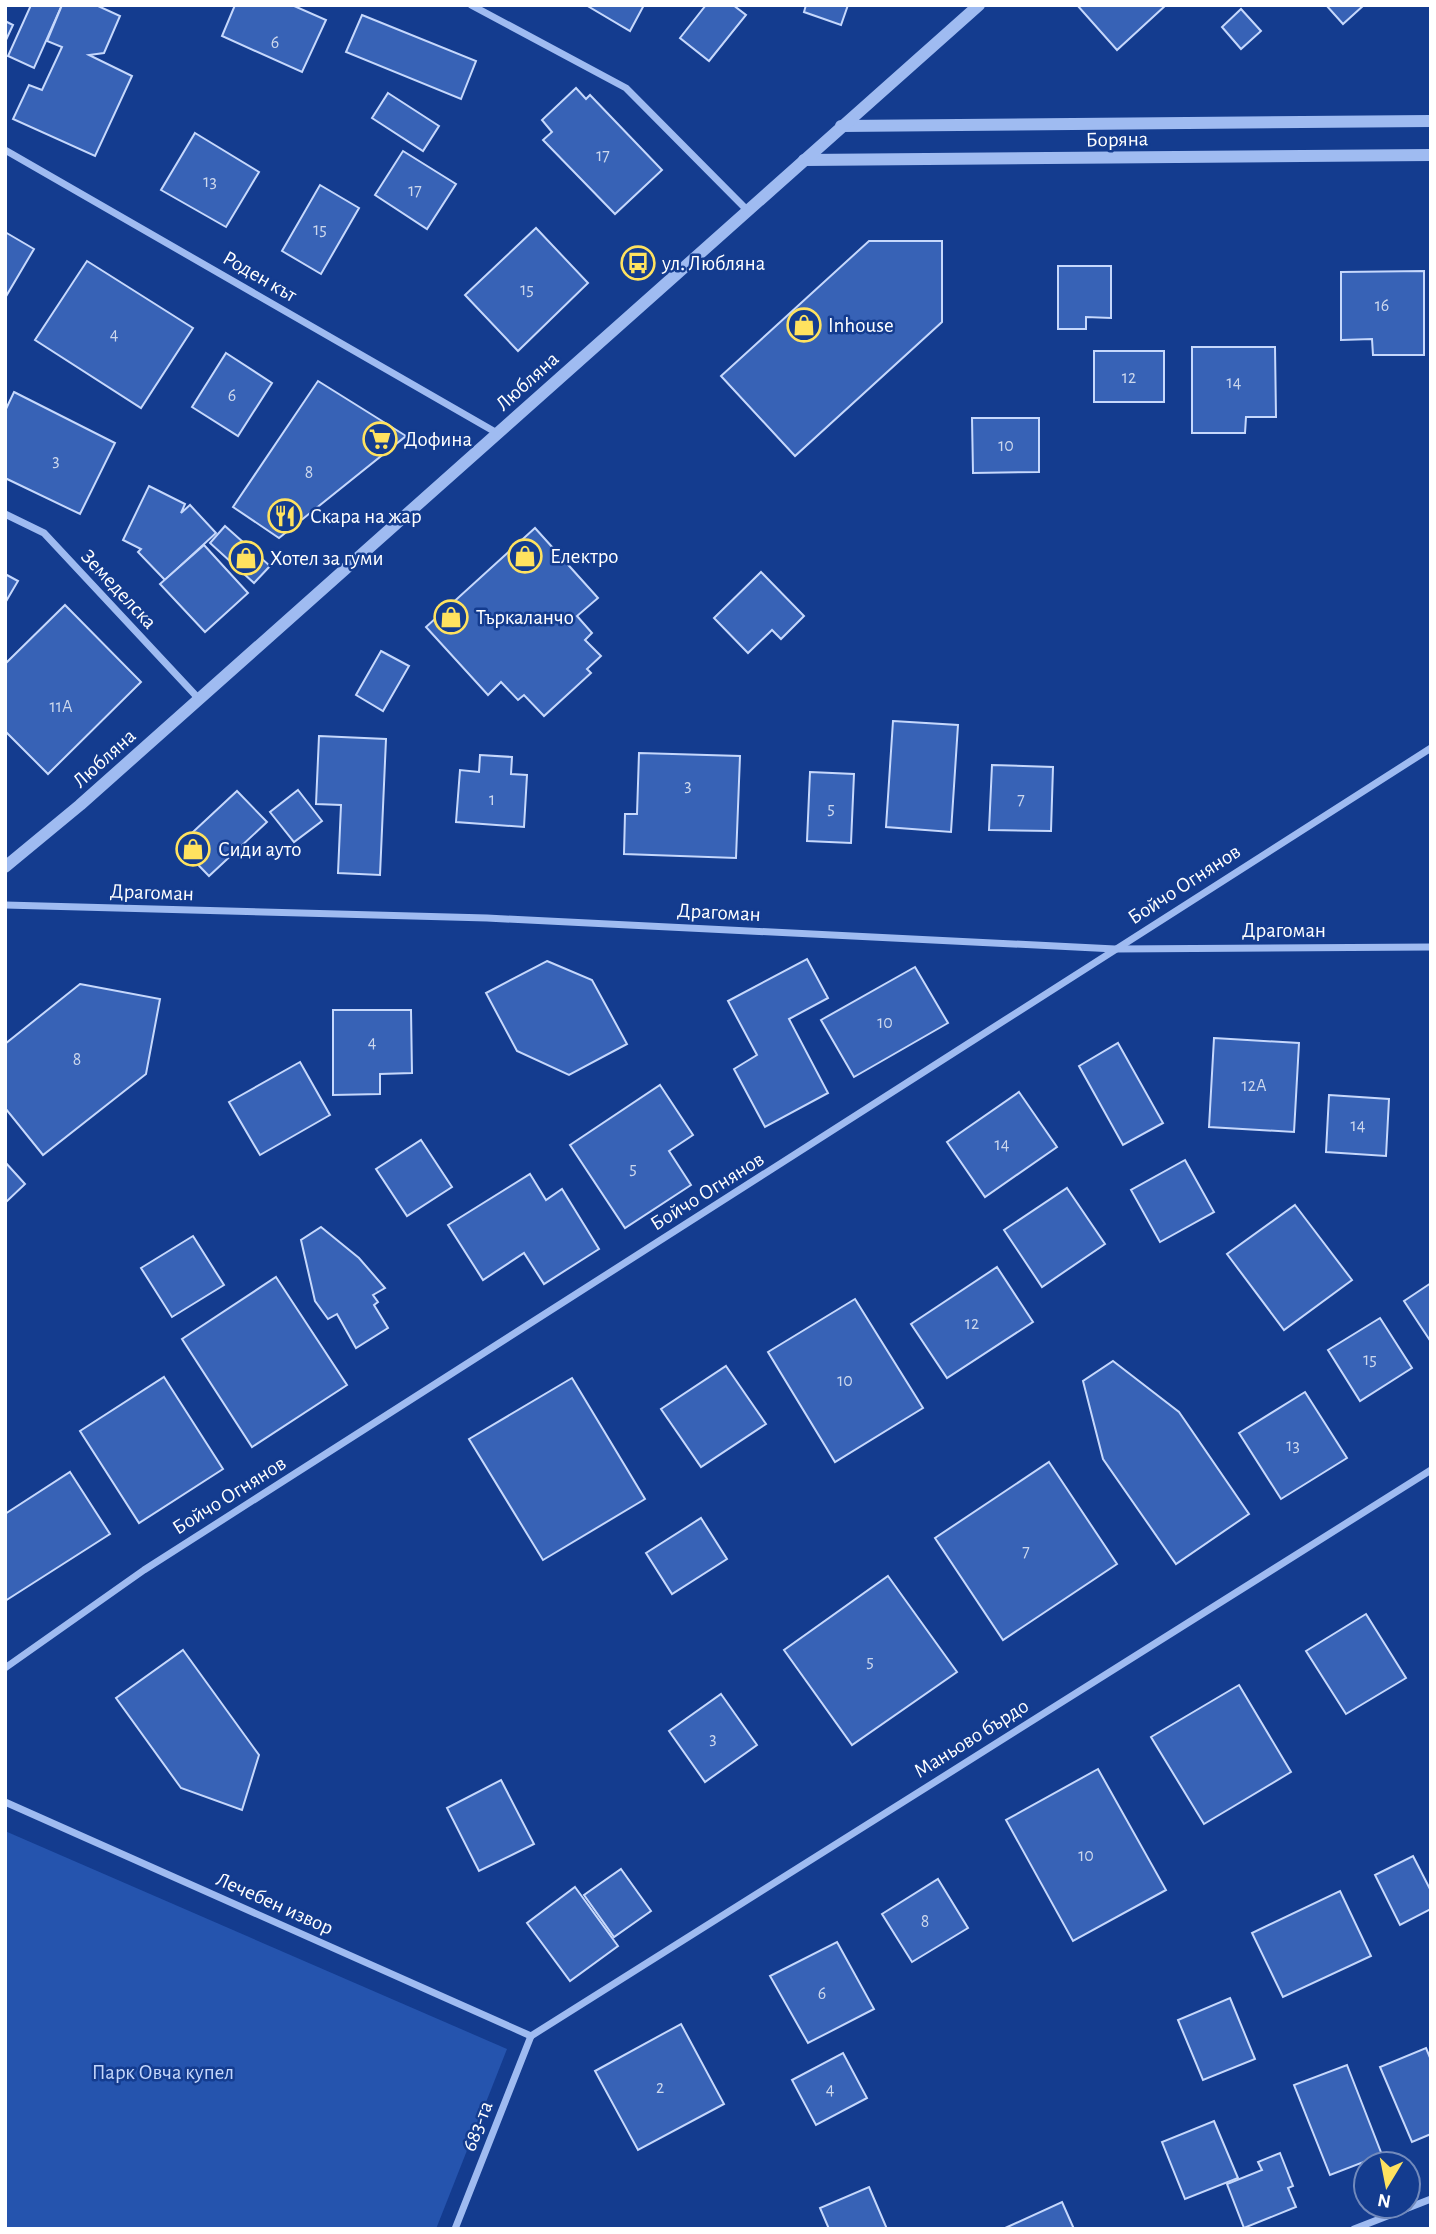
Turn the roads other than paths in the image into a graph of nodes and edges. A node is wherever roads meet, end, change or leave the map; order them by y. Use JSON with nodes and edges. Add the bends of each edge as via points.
{"nodes":[{"id":1,"x":471,"y":5,"type":"edge"},
{"id":2,"x":979,"y":5,"type":"edge"},
{"id":3,"x":1431,"y":121,"type":"edge"},
{"id":4,"x":841,"y":126,"type":"junction"},
{"id":5,"x":5,"y":150,"type":"edge"},
{"id":6,"x":1431,"y":155,"type":"edge"},
{"id":7,"x":804,"y":160,"type":"junction"},
{"id":8,"x":747,"y":210,"type":"junction"},
{"id":9,"x":497,"y":433,"type":"junction"},
{"id":10,"x":5,"y":514,"type":"edge"},
{"id":11,"x":199,"y":699,"type":"junction"},
{"id":12,"x":1431,"y":748,"type":"edge"},
{"id":13,"x":5,"y":867,"type":"edge"},
{"id":14,"x":5,"y":905,"type":"edge"},
{"id":15,"x":1431,"y":947,"type":"edge"},
{"id":16,"x":1115,"y":949,"type":"junction"},
{"id":17,"x":1431,"y":1470,"type":"edge"},
{"id":18,"x":5,"y":1668,"type":"edge"},
{"id":19,"x":5,"y":1802,"type":"edge"},
{"id":20,"x":531,"y":2036,"type":"junction"},
{"id":21,"x":1431,"y":2199,"type":"edge"},
{"id":22,"x":455,"y":2229,"type":"edge"},
{"id":23,"x":1354,"y":2229,"type":"edge"}],
"edges":[{"from":1,"to":8,"type":"street","via":[[626,88]]},
{"from":2,"to":4,"type":"street","name":"Любляна"},
{"from":3,"to":4,"type":"street","name":"Боряна"},
{"from":4,"to":7,"type":"street","name":"Любляна"},
{"from":5,"to":9,"type":"street","name":"Роден кът"},
{"from":6,"to":7,"type":"street","name":"Боряна"},
{"from":7,"to":8,"type":"street","name":"Любляна"},
{"from":8,"to":9,"type":"street","name":"Любляна"},
{"from":9,"to":11,"type":"street","name":"Любляна"},
{"from":10,"to":11,"type":"street","name":"Земеделска","via":[[44,533]]},
{"from":11,"to":13,"type":"street","name":"Любляна"},
{"from":12,"to":16,"type":"street","name":"Бойчо Огнянов"},
{"from":14,"to":16,"type":"street","name":"Драгоман","via":[[487,918]]},
{"from":15,"to":16,"type":"street","name":"Драгоман"},
{"from":16,"to":18,"type":"street","name":"Бойчо Огнянов","via":[[144,1570]]},
{"from":17,"to":20,"type":"street","name":"Маньово бърдо"},
{"from":19,"to":20,"type":"street","name":"Лечебен извор"},
{"from":20,"to":22,"type":"street","name":"683-та"},
{"from":21,"to":23,"type":"street"}]}
